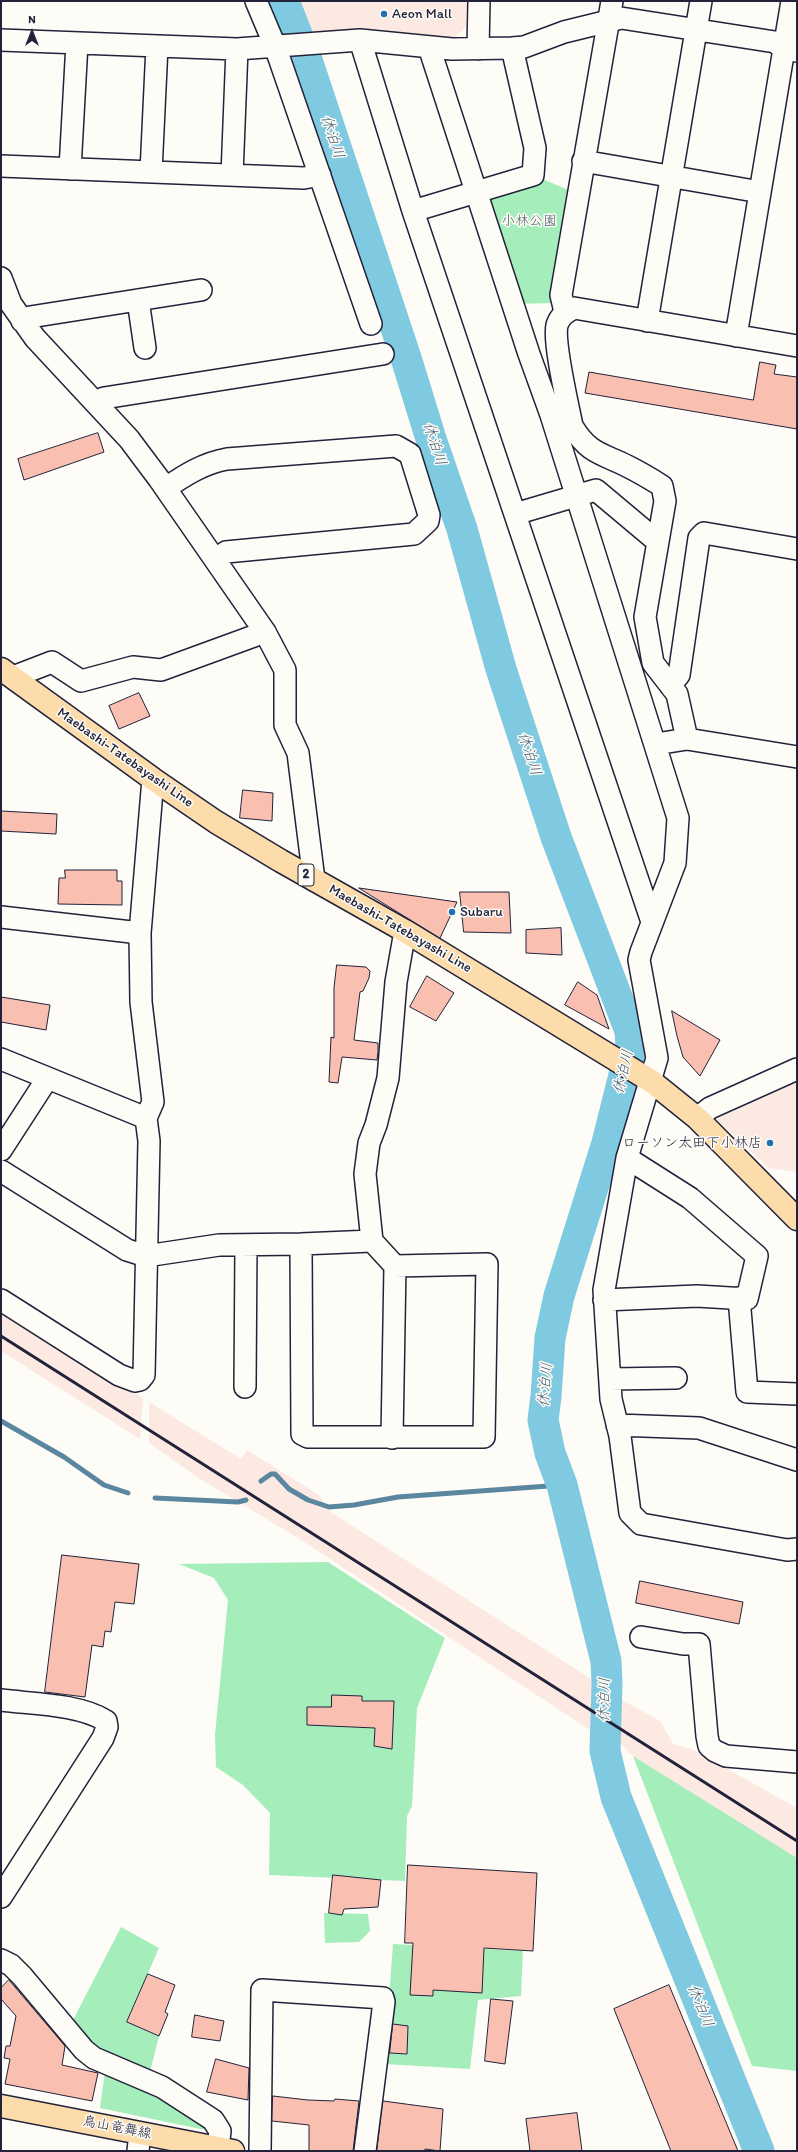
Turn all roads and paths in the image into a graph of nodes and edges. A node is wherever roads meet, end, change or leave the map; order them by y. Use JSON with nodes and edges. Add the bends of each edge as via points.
{"nodes":[{"id":1,"x":256,"y":1,"type":"edge"},
{"id":2,"x":479,"y":1,"type":"edge"},
{"id":3,"x":701,"y":1,"type":"edge"},
{"id":4,"x":792,"y":1,"type":"edge"},
{"id":5,"x":611,"y":10,"type":"edge"},
{"id":6,"x":696,"y":30,"type":"junction"},
{"id":7,"x":1,"y":40,"type":"edge"},
{"id":8,"x":360,"y":40,"type":"junction"},
{"id":9,"x":77,"y":43,"type":"junction"},
{"id":10,"x":282,"y":45,"type":"junction"},
{"id":11,"x":156,"y":46,"type":"junction"},
{"id":12,"x":429,"y":47,"type":"junction"},
{"id":13,"x":785,"y":47,"type":"edge"},
{"id":14,"x":512,"y":48,"type":"junction"},
{"id":15,"x":237,"y":49,"type":"junction"},
{"id":16,"x":478,"y":49,"type":"junction"},
{"id":17,"x":584,"y":161,"type":"junction"},
{"id":18,"x":1,"y":166,"type":"edge"},
{"id":19,"x":70,"y":169,"type":"junction"},
{"id":20,"x":151,"y":172,"type":"junction"},
{"id":21,"x":232,"y":175,"type":"junction"},
{"id":22,"x":320,"y":175,"type":"junction"},
{"id":23,"x":672,"y":177,"type":"junction"},
{"id":24,"x":760,"y":192,"type":"junction"},
{"id":25,"x":476,"y":193,"type":"junction"},
{"id":26,"x":413,"y":211,"type":"junction"},
{"id":27,"x":1,"y":278,"type":"edge"},
{"id":28,"x":201,"y":290,"type":"dead end"},
{"id":29,"x":138,"y":300,"type":"junction"},
{"id":30,"x":565,"y":312,"type":"junction"},
{"id":31,"x":22,"y":321,"type":"junction"},
{"id":32,"x":647,"y":321,"type":"junction"},
{"id":33,"x":371,"y":324,"type":"dead end"},
{"id":34,"x":736,"y":336,"type":"junction"},
{"id":35,"x":797,"y":346,"type":"edge"},
{"id":36,"x":145,"y":348,"type":"dead end"},
{"id":37,"x":383,"y":354,"type":"dead end"},
{"id":38,"x":96,"y":403,"type":"junction"},
{"id":39,"x":166,"y":488,"type":"junction"},
{"id":40,"x":577,"y":494,"type":"junction"},
{"id":41,"x":515,"y":514,"type":"junction"},
{"id":42,"x":658,"y":542,"type":"junction"},
{"id":43,"x":797,"y":549,"type":"edge"},
{"id":44,"x":215,"y":559,"type":"junction"},
{"id":45,"x":265,"y":632,"type":"junction"},
{"id":46,"x":5,"y":673,"type":"edge"},
{"id":47,"x":670,"y":685,"type":"junction"},
{"id":48,"x":687,"y":739,"type":"junction"},
{"id":49,"x":656,"y":744,"type":"junction"},
{"id":50,"x":797,"y":756,"type":"edge"},
{"id":51,"x":153,"y":779,"type":"junction"},
{"id":52,"x":314,"y":880,"type":"junction"},
{"id":53,"x":1,"y":917,"type":"edge"},
{"id":54,"x":652,"y":922,"type":"junction"},
{"id":55,"x":406,"y":931,"type":"junction"},
{"id":56,"x":140,"y":933,"type":"junction"},
{"id":57,"x":1,"y":1059,"type":"edge"},
{"id":58,"x":795,"y":1074,"type":"edge"},
{"id":59,"x":47,"y":1079,"type":"junction"},
{"id":60,"x":648,"y":1079,"type":"junction"},
{"id":61,"x":146,"y":1118,"type":"junction"},
{"id":62,"x":696,"y":1118,"type":"junction"},
{"id":63,"x":1,"y":1150,"type":"edge"},
{"id":64,"x":627,"y":1158,"type":"junction"},
{"id":65,"x":1,"y":1171,"type":"edge"},
{"id":66,"x":797,"y":1219,"type":"edge"},
{"id":67,"x":372,"y":1241,"type":"junction"},
{"id":68,"x":301,"y":1244,"type":"junction"},
{"id":69,"x":246,"y":1245,"type":"junction"},
{"id":70,"x":146,"y":1256,"type":"junction"},
{"id":71,"x":395,"y":1266,"type":"junction"},
{"id":72,"x":739,"y":1298,"type":"junction"},
{"id":73,"x":1,"y":1300,"type":"edge"},
{"id":74,"x":604,"y":1300,"type":"junction"},
{"id":75,"x":676,"y":1378,"type":"dead end"},
{"id":76,"x":610,"y":1379,"type":"junction"},
{"id":77,"x":245,"y":1387,"type":"dead end"},
{"id":78,"x":797,"y":1394,"type":"edge"},
{"id":79,"x":617,"y":1425,"type":"junction"},
{"id":80,"x":392,"y":1438,"type":"junction"},
{"id":81,"x":797,"y":1460,"type":"edge"},
{"id":82,"x":797,"y":1550,"type":"edge"},
{"id":83,"x":641,"y":1637,"type":"dead end"},
{"id":84,"x":1,"y":1700,"type":"edge"},
{"id":85,"x":797,"y":1762,"type":"edge"},
{"id":86,"x":1,"y":1898,"type":"edge"},
{"id":87,"x":1,"y":1960,"type":"edge"},
{"id":88,"x":1,"y":2106,"type":"edge"},
{"id":89,"x":139,"y":2142,"type":"edge"},
{"id":90,"x":225,"y":2150,"type":"edge"},
{"id":91,"x":260,"y":2151,"type":"edge"},
{"id":92,"x":365,"y":2151,"type":"edge"}],
"edges":[{"from":1,"to":10,"type":"street"},
{"from":2,"to":16,"type":"street"},
{"from":3,"to":6,"type":"street"},
{"from":4,"to":13,"type":"street"},
{"from":5,"to":6,"type":"street","via":[[621,18]]},
{"from":5,"to":14,"type":"street","via":[[564,32],[524,47]]},
{"from":5,"to":17,"type":"street"},
{"from":6,"to":13,"type":"street"},
{"from":6,"to":23,"type":"street"},
{"from":7,"to":9,"type":"street"},
{"from":8,"to":10,"type":"street"},
{"from":8,"to":12,"type":"street"},
{"from":8,"to":26,"type":"street"},
{"from":9,"to":11,"type":"street"},
{"from":9,"to":19,"type":"street"},
{"from":10,"to":15,"type":"street"},
{"from":10,"to":22,"type":"street"},
{"from":11,"to":15,"type":"street"},
{"from":11,"to":20,"type":"street"},
{"from":12,"to":16,"type":"street"},
{"from":12,"to":25,"type":"street"},
{"from":13,"to":24,"type":"street"},
{"from":14,"to":16,"type":"street"},
{"from":14,"to":25,"type":"street","via":[[535,148],[533,175]]},
{"from":15,"to":21,"type":"street"},
{"from":17,"to":23,"type":"street"},
{"from":17,"to":30,"type":"street","via":[[561,295]]},
{"from":18,"to":19,"type":"street"},
{"from":19,"to":20,"type":"street"},
{"from":20,"to":21,"type":"street"},
{"from":21,"to":22,"type":"street","via":[[304,178]]},
{"from":22,"to":33,"type":"street"},
{"from":23,"to":24,"type":"street"},
{"from":23,"to":32,"type":"street"},
{"from":24,"to":34,"type":"street"},
{"from":25,"to":26,"type":"street"},
{"from":25,"to":40,"type":"street"},
{"from":26,"to":41,"type":"street"},
{"from":27,"to":31,"type":"street","via":[[11,304]]},
{"from":28,"to":29,"type":"street"},
{"from":29,"to":31,"type":"street","via":[[30,317]]},
{"from":29,"to":36,"type":"street"},
{"from":30,"to":32,"type":"street","via":[[574,308]]},
{"from":30,"to":42,"type":"street","via":[[557,331],[572,426],[594,452],[626,465],[662,486],[665,501]]},
{"from":31,"to":38,"type":"street"},
{"from":32,"to":34,"type":"street"},
{"from":34,"to":35,"type":"street"},
{"from":37,"to":38,"type":"street","via":[[104,398]]},
{"from":38,"to":39,"type":"street","via":[[129,439]]},
{"from":39,"to":44,"type":"street"},
{"from":39,"to":44,"type":"street","via":[[186,475],[215,462],[227,460],[396,446],[410,454],[429,515],[428,521],[414,534],[226,552]]},
{"from":40,"to":41,"type":"street"},
{"from":40,"to":42,"type":"street","via":[[596,490]]},
{"from":40,"to":49,"type":"street"},
{"from":41,"to":54,"type":"street"},
{"from":42,"to":47,"type":"street","via":[[645,617],[653,663]]},
{"from":43,"to":47,"type":"street","via":[[704,533],[699,538],[679,675]]},
{"from":44,"to":45,"type":"street"},
{"from":45,"to":46,"type":"street","via":[[161,670],[133,667],[81,680],[52,662]]},
{"from":45,"to":52,"type":"street","via":[[285,670],[285,725],[298,753]]},
{"from":46,"to":51,"type":"main road","name":"Maebashi-Tatebayashi Line","number":"2"},
{"from":47,"to":48,"type":"street","via":[[677,694]]},
{"from":48,"to":49,"type":"street"},
{"from":48,"to":50,"type":"street"},
{"from":49,"to":54,"type":"street","via":[[678,818],[674,863]]},
{"from":51,"to":52,"type":"main road","name":"Maebashi-Tatebayashi Line","number":"2","via":[[223,826]]},
{"from":51,"to":56,"type":"street"},
{"from":52,"to":55,"type":"main road","name":"Maebashi-Tatebayashi Line","number":"2"},
{"from":53,"to":56,"type":"street"},
{"from":54,"to":60,"type":"street","via":[[639,960],[657,1058]]},
{"from":55,"to":60,"type":"main road","name":"Maebashi-Tatebayashi Line","number":"2"},
{"from":55,"to":67,"type":"street","via":[[396,982],[388,1078],[369,1143],[365,1174]]},
{"from":56,"to":61,"type":"street","via":[[141,1002],[153,1102]]},
{"from":57,"to":59,"type":"street"},
{"from":58,"to":62,"type":"street","via":[[710,1108]]},
{"from":59,"to":61,"type":"street"},
{"from":59,"to":63,"type":"street"},
{"from":60,"to":62,"type":"main road","number":"2"},
{"from":60,"to":64,"type":"street"},
{"from":61,"to":70,"type":"street","via":[[149,1141]]},
{"from":62,"to":66,"type":"main road","number":"2"},
{"from":64,"to":72,"type":"street","via":[[690,1198],[757,1256],[747,1299]]},
{"from":64,"to":74,"type":"street"},
{"from":65,"to":70,"type":"street","via":[[127,1250]]},
{"from":67,"to":68,"type":"street"},
{"from":67,"to":71,"type":"street"},
{"from":68,"to":69,"type":"street"},
{"from":68,"to":80,"type":"street","via":[[302,1434],[308,1437]]},
{"from":69,"to":70,"type":"street","via":[[218,1245]]},
{"from":69,"to":77,"type":"street"},
{"from":70,"to":73,"type":"street","via":[[144,1375],[140,1380],[119,1376]]},
{"from":71,"to":80,"type":"street"},
{"from":71,"to":80,"type":"street","via":[[487,1264],[484,1436]]},
{"from":72,"to":74,"type":"street","via":[[697,1296]]},
{"from":72,"to":78,"type":"street","via":[[747,1392]]},
{"from":74,"to":76,"type":"street"},
{"from":75,"to":76,"type":"street"},
{"from":76,"to":79,"type":"street","via":[[611,1399]]},
{"from":79,"to":81,"type":"street","via":[[699,1428]]},
{"from":79,"to":82,"type":"street","via":[[630,1513],[641,1524]]},
{"from":83,"to":85,"type":"street","via":[[699,1644],[707,1736],[709,1746],[715,1751],[726,1756]]},
{"from":84,"to":86,"type":"street","via":[[81,1711],[98,1716],[106,1721],[107,1727]]},
{"from":87,"to":90,"type":"street","via":[[22,1976],[84,2050],[100,2061],[162,2087],[213,2120],[220,2131]]},
{"from":88,"to":89,"type":"main road","name":"鳥山竜舞線"},
{"from":89,"to":90,"type":"main road","name":"鳥山竜舞線"},
{"from":91,"to":92,"type":"street","via":[[262,1990],[383,1998]]}]}
